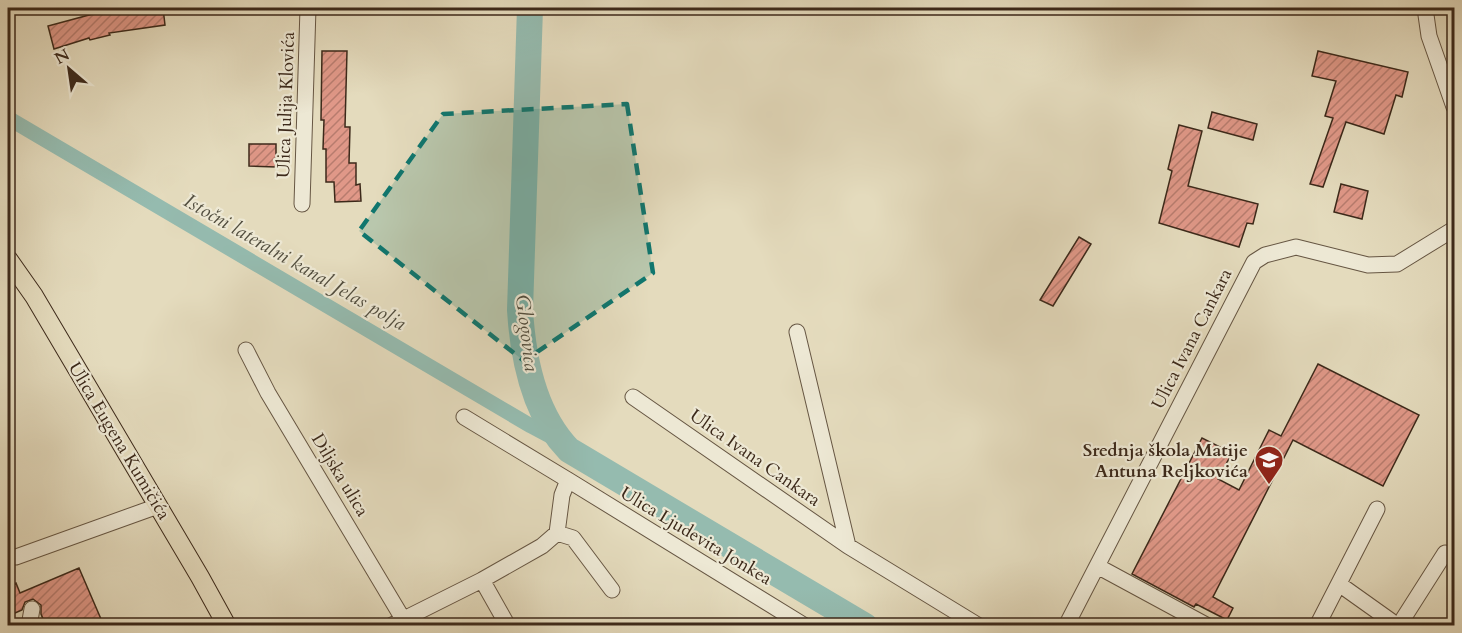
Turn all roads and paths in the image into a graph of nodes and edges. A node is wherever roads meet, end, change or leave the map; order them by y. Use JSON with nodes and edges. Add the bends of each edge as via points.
{"nodes":[{"id":1,"x":308,"y":8,"type":"edge"},
{"id":2,"x":1425,"y":8,"type":"edge"},
{"id":3,"x":1455,"y":107,"type":"edge"},
{"id":4,"x":302,"y":204,"type":"dead end"},
{"id":5,"x":1455,"y":229,"type":"edge"},
{"id":6,"x":8,"y":259,"type":"edge"},
{"id":7,"x":797,"y":332,"type":"dead end"},
{"id":8,"x":246,"y":350,"type":"dead end"},
{"id":9,"x":633,"y":397,"type":"dead end"},
{"id":10,"x":464,"y":417,"type":"dead end"},
{"id":11,"x":568,"y":480,"type":"junction"},
{"id":12,"x":158,"y":506,"type":"junction"},
{"id":13,"x":1377,"y":509,"type":"dead end"},
{"id":14,"x":557,"y":533,"type":"junction"},
{"id":15,"x":848,"y":546,"type":"junction"},
{"id":16,"x":1445,"y":552,"type":"dead end"},
{"id":17,"x":16,"y":557,"type":"dead end"},
{"id":18,"x":1097,"y":566,"type":"junction"},
{"id":19,"x":482,"y":580,"type":"junction"},
{"id":20,"x":1339,"y":584,"type":"junction"},
{"id":21,"x":612,"y":590,"type":"dead end"},
{"id":22,"x":32,"y":609,"type":"dead end"},
{"id":23,"x":397,"y":622,"type":"edge"},
{"id":24,"x":1398,"y":623,"type":"edge"},
{"id":25,"x":28,"y":626,"type":"edge"},
{"id":26,"x":227,"y":626,"type":"edge"},
{"id":27,"x":508,"y":626,"type":"edge"},
{"id":28,"x":805,"y":626,"type":"edge"},
{"id":29,"x":979,"y":626,"type":"edge"},
{"id":30,"x":1066,"y":626,"type":"edge"},
{"id":31,"x":1208,"y":626,"type":"edge"},
{"id":32,"x":1317,"y":626,"type":"edge"}],
"edges":[{"from":1,"to":4,"type":"street","name":"Ulica Julija Klovića"},
{"from":2,"to":3,"type":"street","via":[[1429,36]]},
{"from":5,"to":18,"type":"street","name":"Ulica Ivana Cankara","via":[[1397,264],[1368,265],[1296,247],[1254,262]]},
{"from":6,"to":12,"type":"main road","name":"Ulica Eugena Kumičića","via":[[34,296]]},
{"from":7,"to":15,"type":"street"},
{"from":8,"to":23,"type":"street","name":"Diljska ulica"},
{"from":9,"to":15,"type":"street","name":"Ulica Ivana Cankara"},
{"from":10,"to":11,"type":"street","name":"Ulica Ljudevita Jonkea"},
{"from":11,"to":14,"type":"street"},
{"from":11,"to":28,"type":"street","name":"Ulica Ljudevita Jonkea"},
{"from":12,"to":17,"type":"street"},
{"from":12,"to":26,"type":"main road","name":"Ulica Eugena Kumičića"},
{"from":13,"to":20,"type":"street"},
{"from":14,"to":19,"type":"street","name":"Diljska ulica","via":[[542,546]]},
{"from":14,"to":21,"type":"street","via":[[573,538]]},
{"from":15,"to":29,"type":"street","name":"Ulica Ivana Cankara"},
{"from":16,"to":24,"type":"street"},
{"from":18,"to":30,"type":"street","name":"Ulica Ivana Cankara"},
{"from":18,"to":31,"type":"street"},
{"from":19,"to":23,"type":"street","name":"Diljska ulica"},
{"from":19,"to":27,"type":"street"},
{"from":20,"to":24,"type":"street"},
{"from":20,"to":32,"type":"street"},
{"from":22,"to":25,"type":"street"}]}
